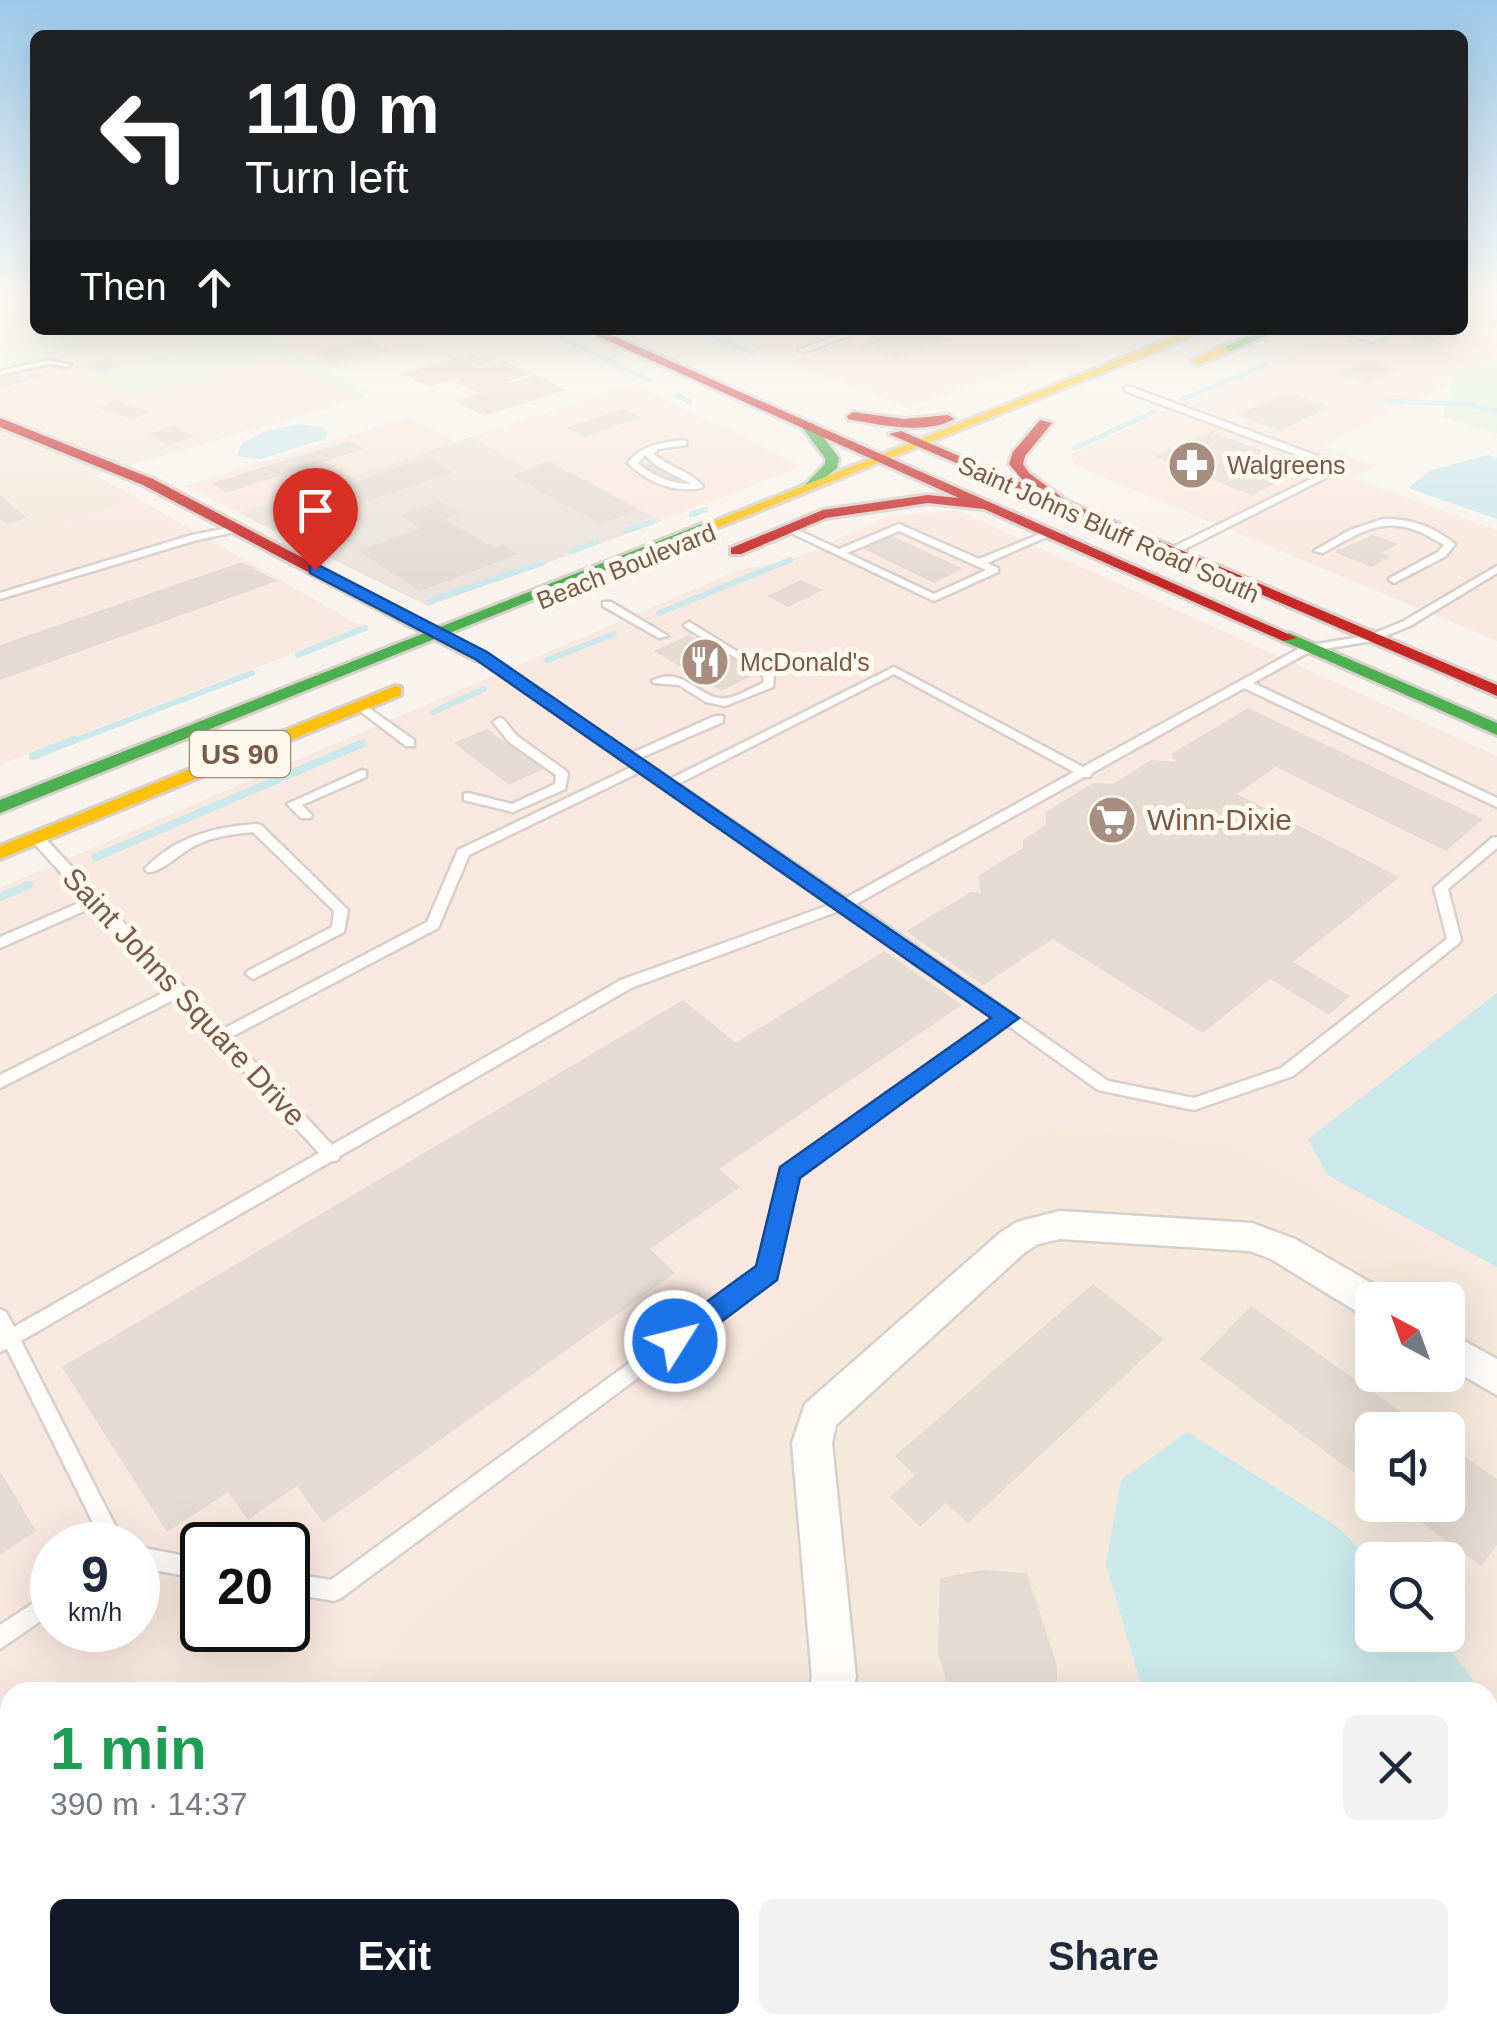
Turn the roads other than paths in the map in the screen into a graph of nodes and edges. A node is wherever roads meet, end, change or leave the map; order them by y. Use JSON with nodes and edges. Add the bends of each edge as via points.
{"nodes":[{"id":1,"x":717,"y":386,"type":"edge"},
{"id":2,"x":1062,"y":386,"type":"edge"},
{"id":3,"x":1137,"y":386,"type":"edge"},
{"id":4,"x":1120,"y":393,"type":"joint"},
{"id":5,"x":996,"y":412,"type":"junction"},
{"id":6,"x":0,"y":422,"type":"edge"},
{"id":7,"x":808,"y":426,"type":"junction"},
{"id":8,"x":683,"y":443,"type":"dead end"},
{"id":9,"x":918,"y":443,"type":"junction"},
{"id":10,"x":656,"y":446,"type":"junction"},
{"id":11,"x":881,"y":458,"type":"junction"},
{"id":12,"x":958,"y":459,"type":"junction"},
{"id":13,"x":919,"y":475,"type":"junction"},
{"id":14,"x":811,"y":486,"type":"junction"},
{"id":15,"x":1062,"y":504,"type":"junction"},
{"id":16,"x":990,"y":506,"type":"junction"},
{"id":17,"x":823,"y":514,"type":"junction"},
{"id":18,"x":237,"y":529,"type":"junction"},
{"id":19,"x":788,"y":529,"type":"junction"},
{"id":20,"x":1053,"y":532,"type":"junction"},
{"id":21,"x":1318,"y":550,"type":"dead end"},
{"id":22,"x":1170,"y":552,"type":"junction"},
{"id":23,"x":838,"y":553,"type":"junction"},
{"id":24,"x":728,"y":554,"type":"dead end"},
{"id":25,"x":979,"y":563,"type":"junction"},
{"id":26,"x":1497,"y":569,"type":"edge"},
{"id":27,"x":1394,"y":580,"type":"dead end"},
{"id":28,"x":641,"y":590,"type":"dead end"},
{"id":29,"x":0,"y":596,"type":"edge"},
{"id":30,"x":600,"y":607,"type":"joint"},
{"id":31,"x":689,"y":625,"type":"dead end"},
{"id":32,"x":439,"y":635,"type":"junction"},
{"id":33,"x":663,"y":636,"type":"dead end"},
{"id":34,"x":1368,"y":638,"type":"junction"},
{"id":35,"x":514,"y":642,"type":"dead end"},
{"id":36,"x":1308,"y":648,"type":"junction"},
{"id":37,"x":481,"y":656,"type":"junction"},
{"id":38,"x":450,"y":668,"type":"dead end"},
{"id":39,"x":420,"y":681,"type":"dead end"},
{"id":40,"x":658,"y":681,"type":"dead end"},
{"id":41,"x":1244,"y":684,"type":"junction"},
{"id":42,"x":1497,"y":692,"type":"edge"},
{"id":43,"x":360,"y":706,"type":"junction"},
{"id":44,"x":719,"y":719,"type":"dead end"},
{"id":45,"x":499,"y":722,"type":"dead end"},
{"id":46,"x":1497,"y":730,"type":"edge"},
{"id":47,"x":410,"y":743,"type":"dead end"},
{"id":48,"x":637,"y":762,"type":"junction"},
{"id":49,"x":362,"y":774,"type":"dead end"},
{"id":50,"x":1086,"y":774,"type":"junction"},
{"id":51,"x":669,"y":784,"type":"junction"},
{"id":52,"x":468,"y":798,"type":"dead end"},
{"id":53,"x":1497,"y":802,"type":"edge"},
{"id":54,"x":0,"y":807,"type":"edge"},
{"id":55,"x":306,"y":814,"type":"dead end"},
{"id":56,"x":37,"y":838,"type":"junction"},
{"id":57,"x":1497,"y":841,"type":"edge"},
{"id":58,"x":0,"y":853,"type":"edge"},
{"id":59,"x":152,"y":869,"type":"dead end"},
{"id":60,"x":95,"y":900,"type":"junction"},
{"id":61,"x":846,"y":904,"type":"junction"},
{"id":62,"x":0,"y":944,"type":"edge"},
{"id":63,"x":253,"y":974,"type":"dead end"},
{"id":64,"x":179,"y":990,"type":"junction"},
{"id":65,"x":1008,"y":1018,"type":"junction"},
{"id":66,"x":221,"y":1036,"type":"junction"},
{"id":67,"x":0,"y":1082,"type":"edge"},
{"id":68,"x":332,"y":1156,"type":"junction"},
{"id":69,"x":1355,"y":1292,"type":"edge"},
{"id":70,"x":0,"y":1317,"type":"edge"},
{"id":71,"x":6,"y":1340,"type":"edge"},
{"id":72,"x":1465,"y":1359,"type":"edge"},
{"id":73,"x":1497,"y":1379,"type":"edge"},
{"id":74,"x":103,"y":1522,"type":"edge"},
{"id":75,"x":310,"y":1587,"type":"edge"},
{"id":76,"x":30,"y":1617,"type":"edge"},
{"id":77,"x":0,"y":1638,"type":"edge"},
{"id":78,"x":833,"y":1682,"type":"edge"}],
"edges":[{"from":1,"to":7,"type":"main road","name":"Saint Johns Bluff Road South"},
{"from":2,"to":5,"type":"main road","number":"US 90"},
{"from":3,"to":4,"type":"main road"},
{"from":4,"to":22,"type":"lane","via":[[1328,463],[1332,472]]},
{"from":5,"to":9,"type":"main road","number":"US 90"},
{"from":5,"to":9,"type":"main road","name":"Saint Johns Bluff Road South","via":[[904,423],[845,413]]},
{"from":6,"to":18,"type":"main road","via":[[148,482]]},
{"from":7,"to":11,"type":"main road","name":"Saint Johns Bluff Road South"},
{"from":7,"to":14,"type":"main road","via":[[832,458]]},
{"from":8,"to":10,"type":"lane"},
{"from":9,"to":11,"type":"main road","number":"US 90"},
{"from":9,"to":12,"type":"main road","name":"Saint Johns Bluff Road South"},
{"from":10,"to":10,"type":"lane","via":[[649,454],[654,461],[698,486],[672,486],[637,468],[637,456]]},
{"from":11,"to":13,"type":"main road","name":"Saint Johns Bluff Road South"},
{"from":11,"to":14,"type":"main road","number":"US 90"},
{"from":12,"to":13,"type":"main road","name":"Beach Boulevard"},
{"from":12,"to":15,"type":"main road","name":"Saint Johns Bluff Road South"},
{"from":12,"to":15,"type":"main road","name":"Beach Boulevard","via":[[1053,420],[1016,464]]},
{"from":13,"to":16,"type":"main road","name":"Saint Johns Bluff Road South"},
{"from":13,"to":17,"type":"main road","name":"Beach Boulevard"},
{"from":14,"to":32,"type":"main road","number":"US 90"},
{"from":15,"to":22,"type":"main road","name":"Saint Johns Bluff Road South"},
{"from":16,"to":17,"type":"main road","via":[[928,498]]},
{"from":16,"to":20,"type":"main road","name":"Saint Johns Bluff Road South"},
{"from":17,"to":19,"type":"main road","name":"Beach Boulevard"},
{"from":18,"to":29,"type":"lane"},
{"from":18,"to":32,"type":"main road"},
{"from":19,"to":23,"type":"lane"},
{"from":19,"to":24,"type":"main road","name":"Beach Boulevard"},
{"from":20,"to":25,"type":"lane"},
{"from":20,"to":36,"type":"main road","name":"Saint Johns Bluff Road South"},
{"from":21,"to":27,"type":"lane","via":[[1373,521],[1392,520],[1450,544]]},
{"from":22,"to":34,"type":"main road","name":"Saint Johns Bluff Road South"},
{"from":23,"to":25,"type":"lane","via":[[899,527]]},
{"from":23,"to":25,"type":"lane","via":[[934,598],[994,570]]},
{"from":26,"to":34,"type":"lane","via":[[1406,624]]},
{"from":28,"to":30,"type":"main road","name":"Beach Boulevard"},
{"from":30,"to":33,"type":"lane"},
{"from":31,"to":40,"type":"lane","via":[[762,669],[769,684],[725,702],[682,682]]},
{"from":32,"to":37,"type":"main road"},
{"from":32,"to":54,"type":"main road","number":"US 90"},
{"from":34,"to":36,"type":"lane"},
{"from":34,"to":42,"type":"main road","name":"Saint Johns Bluff Road South"},
{"from":35,"to":37,"type":"main road","name":"Beach Boulevard"},
{"from":36,"to":41,"type":"lane"},
{"from":36,"to":46,"type":"main road","name":"Saint Johns Bluff Road South"},
{"from":37,"to":38,"type":"main road","name":"Beach Boulevard"},
{"from":37,"to":48,"type":"lane"},
{"from":39,"to":43,"type":"main road","number":"US 90"},
{"from":41,"to":50,"type":"lane"},
{"from":41,"to":53,"type":"lane"},
{"from":43,"to":47,"type":"lane"},
{"from":43,"to":56,"type":"main road","number":"US 90"},
{"from":44,"to":48,"type":"lane"},
{"from":45,"to":52,"type":"lane","via":[[562,774],[561,786],[514,808]]},
{"from":48,"to":51,"type":"lane"},
{"from":48,"to":66,"type":"lane","via":[[462,853],[434,925]]},
{"from":49,"to":55,"type":"lane","via":[[293,804]]},
{"from":50,"to":51,"type":"lane","via":[[894,670]]},
{"from":50,"to":61,"type":"lane"},
{"from":51,"to":61,"type":"lane"},
{"from":56,"to":58,"type":"main road","number":"US 90"},
{"from":56,"to":60,"type":"lane","name":"Saint Johns Square Drive"},
{"from":57,"to":65,"type":"lane","via":[[1441,888],[1454,940],[1287,1072],[1194,1104],[1104,1086]]},
{"from":59,"to":63,"type":"lane","via":[[169,852],[217,830],[256,828],[341,910],[340,929]]},
{"from":60,"to":62,"type":"lane"},
{"from":60,"to":64,"type":"lane","name":"Saint Johns Square Drive"},
{"from":61,"to":65,"type":"lane"},
{"from":61,"to":68,"type":"lane","via":[[626,984]]},
{"from":64,"to":66,"type":"lane","name":"Saint Johns Square Drive"},
{"from":64,"to":67,"type":"lane"},
{"from":65,"to":75,"type":"lane","via":[[789,1174],[768,1272],[334,1591]]},
{"from":66,"to":68,"type":"lane","name":"Saint Johns Square Drive"},
{"from":68,"to":71,"type":"lane"},
{"from":69,"to":78,"type":"street","via":[[1252,1238],[1060,1226],[1012,1243],[819,1416],[812,1443]]},
{"from":70,"to":71,"type":"lane"},
{"from":71,"to":74,"type":"lane"},
{"from":72,"to":73,"type":"street"},
{"from":76,"to":77,"type":"lane"}]}
